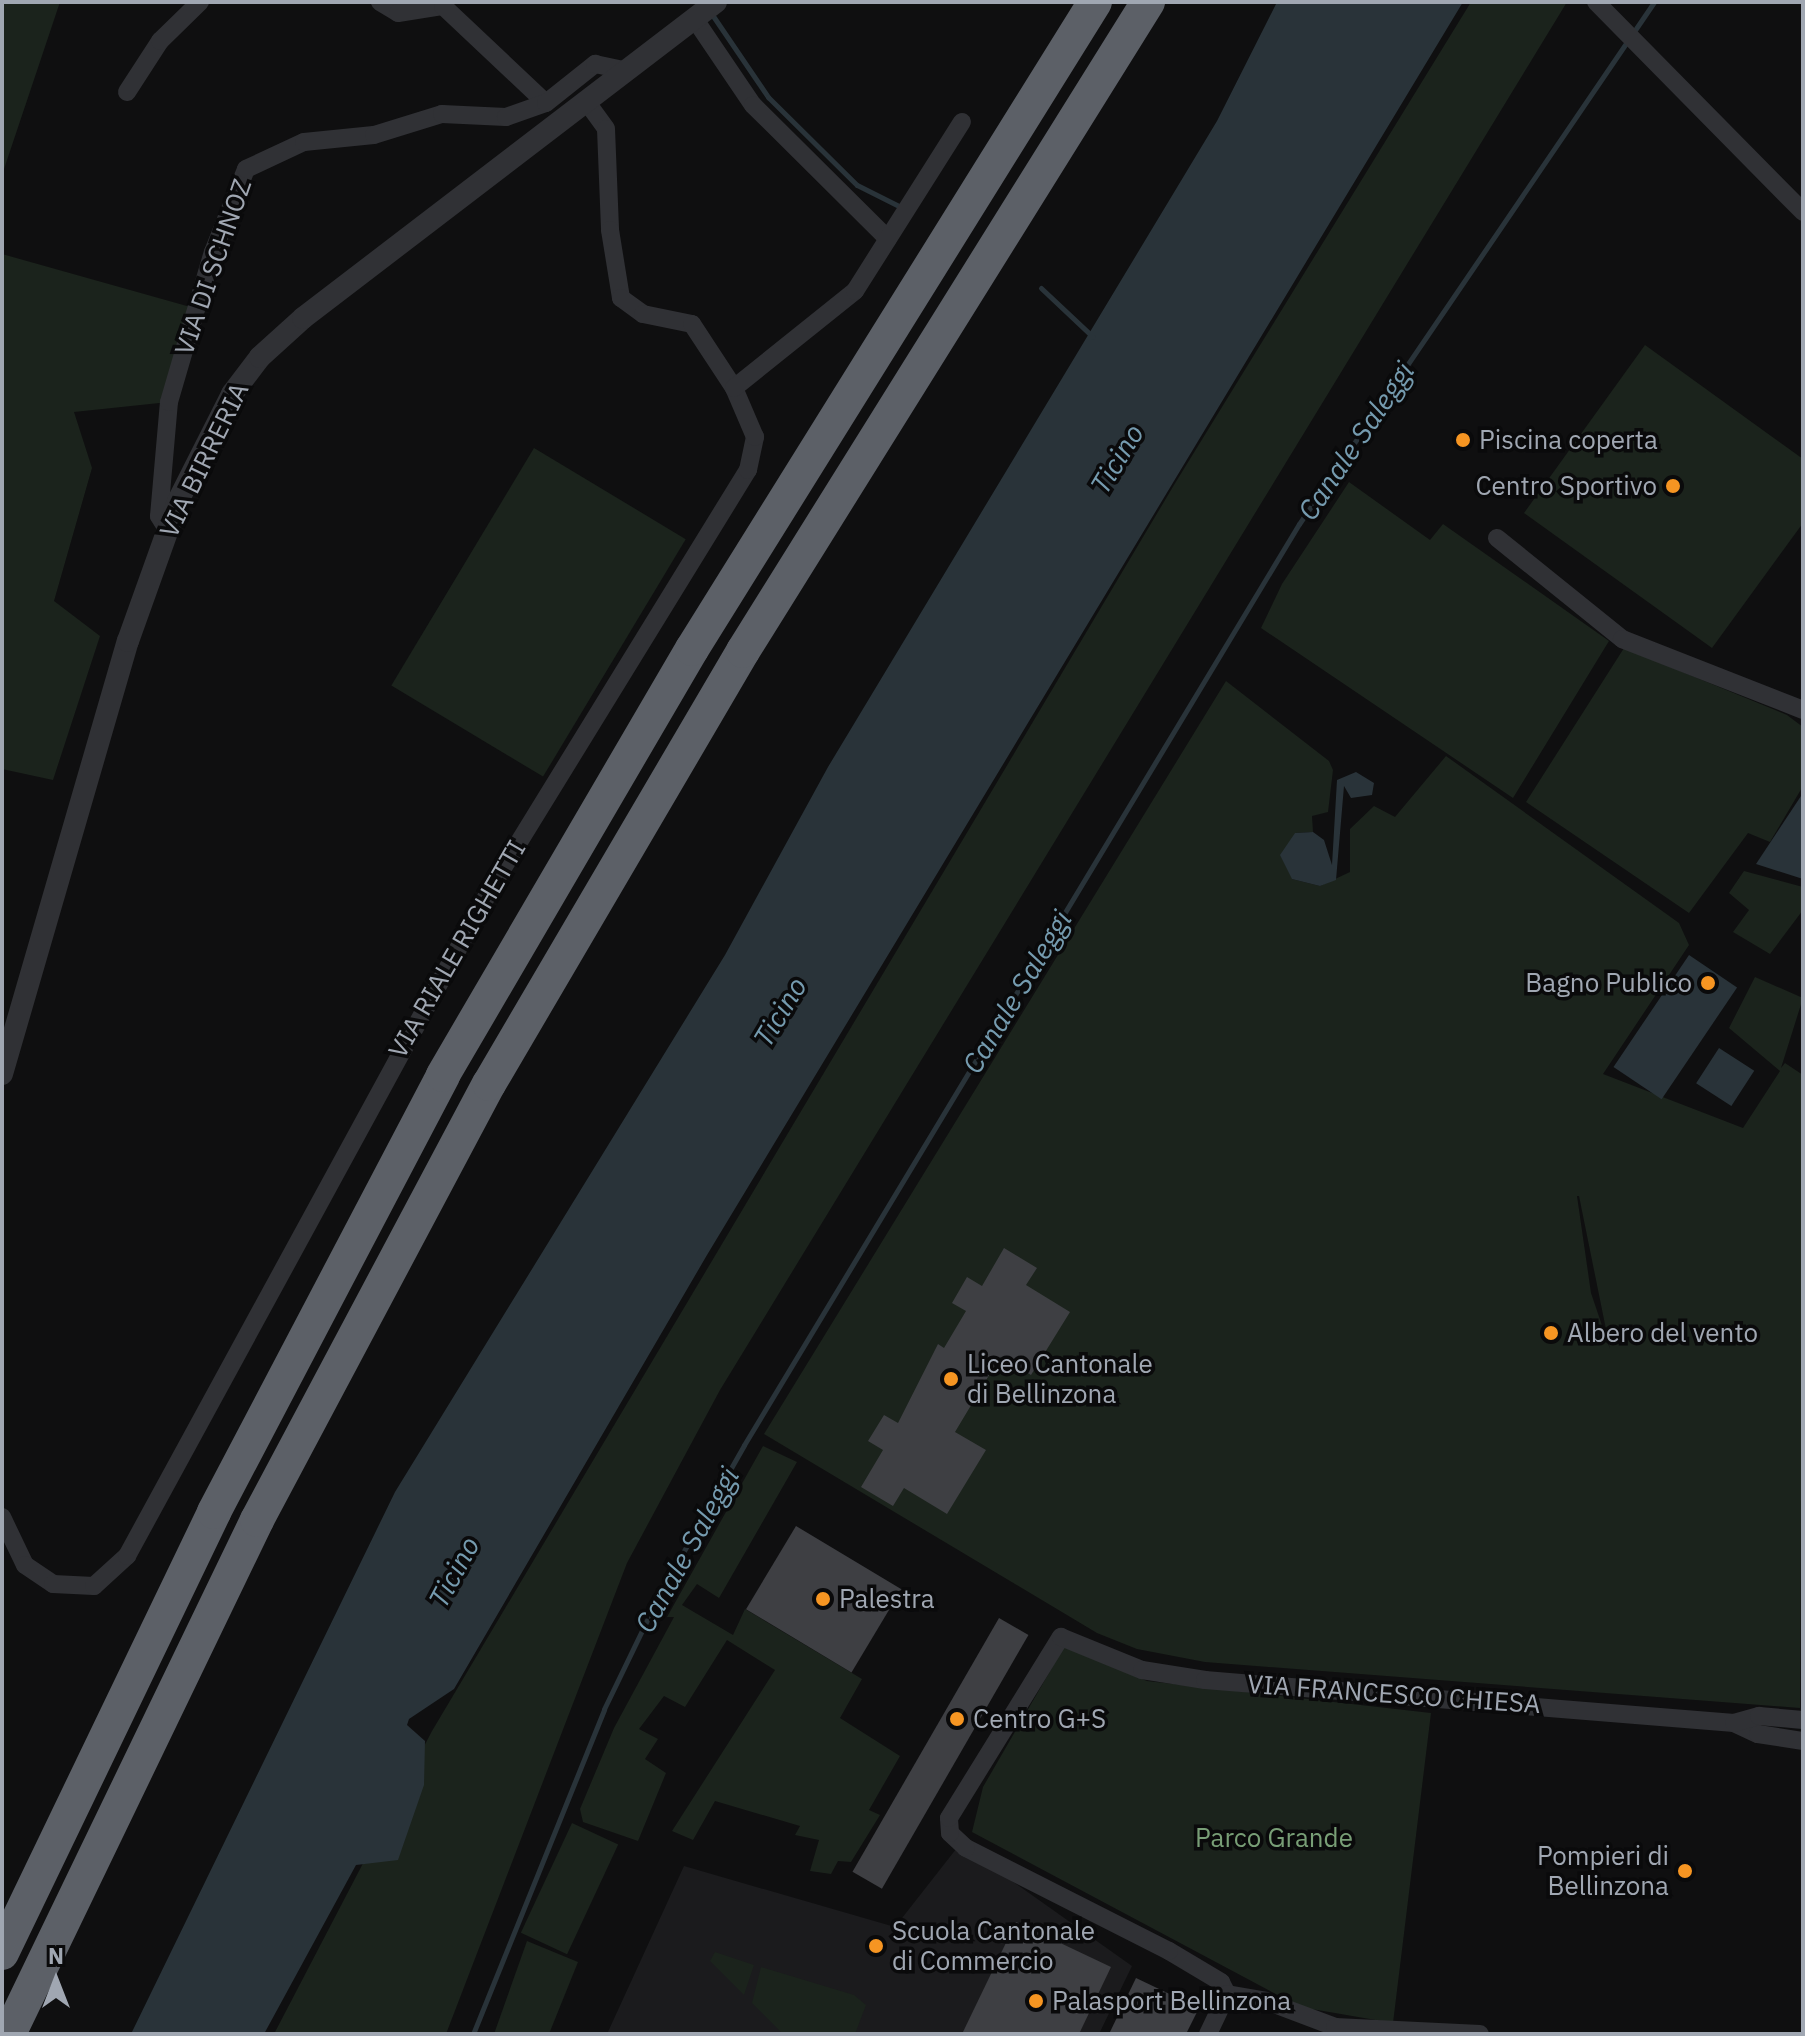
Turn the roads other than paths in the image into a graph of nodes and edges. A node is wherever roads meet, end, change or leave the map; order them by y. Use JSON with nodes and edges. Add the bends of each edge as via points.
{"nodes":[{"id":1,"x":200,"y":2,"type":"edge"},
{"id":2,"x":380,"y":2,"type":"edge"},
{"id":3,"x":1095,"y":2,"type":"edge"},
{"id":4,"x":1148,"y":2,"type":"edge"},
{"id":5,"x":1596,"y":2,"type":"edge"},
{"id":6,"x":704,"y":11,"type":"edge"},
{"id":7,"x":623,"y":70,"type":"junction"},
{"id":8,"x":127,"y":92,"type":"dead end"},
{"id":9,"x":586,"y":101,"type":"junction"},
{"id":10,"x":546,"y":103,"type":"junction"},
{"id":11,"x":962,"y":122,"type":"dead end"},
{"id":12,"x":1803,"y":212,"type":"edge"},
{"id":13,"x":888,"y":239,"type":"junction"},
{"id":14,"x":734,"y":388,"type":"junction"},
{"id":15,"x":167,"y":529,"type":"junction"},
{"id":16,"x":1497,"y":538,"type":"dead end"},
{"id":17,"x":1803,"y":710,"type":"edge"},
{"id":18,"x":2,"y":1074,"type":"edge"},
{"id":19,"x":2,"y":1517,"type":"edge"},
{"id":20,"x":1803,"y":1720,"type":"edge"},
{"id":21,"x":1734,"y":1723,"type":"junction"},
{"id":22,"x":1803,"y":1741,"type":"edge"},
{"id":23,"x":2,"y":1953,"type":"edge"},
{"id":24,"x":1227,"y":1994,"type":"junction"},
{"id":25,"x":9,"y":2034,"type":"edge"},
{"id":26,"x":1208,"y":2034,"type":"edge"},
{"id":27,"x":1480,"y":2034,"type":"edge"}],
"edges":[{"from":1,"to":8,"type":"street","via":[[160,41]]},
{"from":2,"to":10,"type":"street","via":[[398,13],[443,6]]},
{"from":3,"to":23,"type":"highway","via":[[692,649],[443,1075],[240,1459]]},
{"from":4,"to":25,"type":"highway","via":[[751,639],[489,1084],[257,1520]]},
{"from":5,"to":12,"type":"street"},
{"from":6,"to":7,"type":"street","name":"VIA BIRRERIA"},
{"from":6,"to":13,"type":"street","via":[[753,105]]},
{"from":7,"to":9,"type":"street","name":"VIA BIRRERIA"},
{"from":7,"to":10,"type":"street","via":[[595,64]]},
{"from":9,"to":14,"type":"street","name":"VIA RIALE RIGHETTI","via":[[606,129],[610,230],[621,298],[643,314],[692,324]]},
{"from":9,"to":15,"type":"street","name":"VIA BIRRERIA","via":[[268,349],[219,417]]},
{"from":10,"to":15,"type":"street","name":"VIA DI SCHNOZ","via":[[498,119],[442,114],[374,135],[304,142],[246,169],[208,266],[169,402],[159,516]]},
{"from":11,"to":13,"type":"street"},
{"from":13,"to":14,"type":"street","via":[[855,291]]},
{"from":14,"to":19,"type":"street","name":"VIA RIALE RIGHETTI","via":[[755,437],[748,470],[495,881],[127,1556],[94,1586],[53,1584],[20,1558]]},
{"from":15,"to":18,"type":"street","name":"VIA BIRRERIA","via":[[113,688]]},
{"from":16,"to":17,"type":"street","via":[[1622,639]]},
{"from":20,"to":21,"type":"street","name":"VIA FRANCESCO CHIESA","via":[[1759,1716]]},
{"from":21,"to":22,"type":"street","name":"VIA FRANCESCO CHIESA","via":[[1758,1734]]},
{"from":21,"to":24,"type":"street","name":"VIA FRANCESCO CHIESA","via":[[1167,1676],[1061,1637],[949,1818],[950,1833],[966,1848],[1169,1951],[1221,1982]]},
{"from":24,"to":26,"type":"street"},
{"from":24,"to":27,"type":"street","via":[[1266,2001],[1335,2027]]}]}
